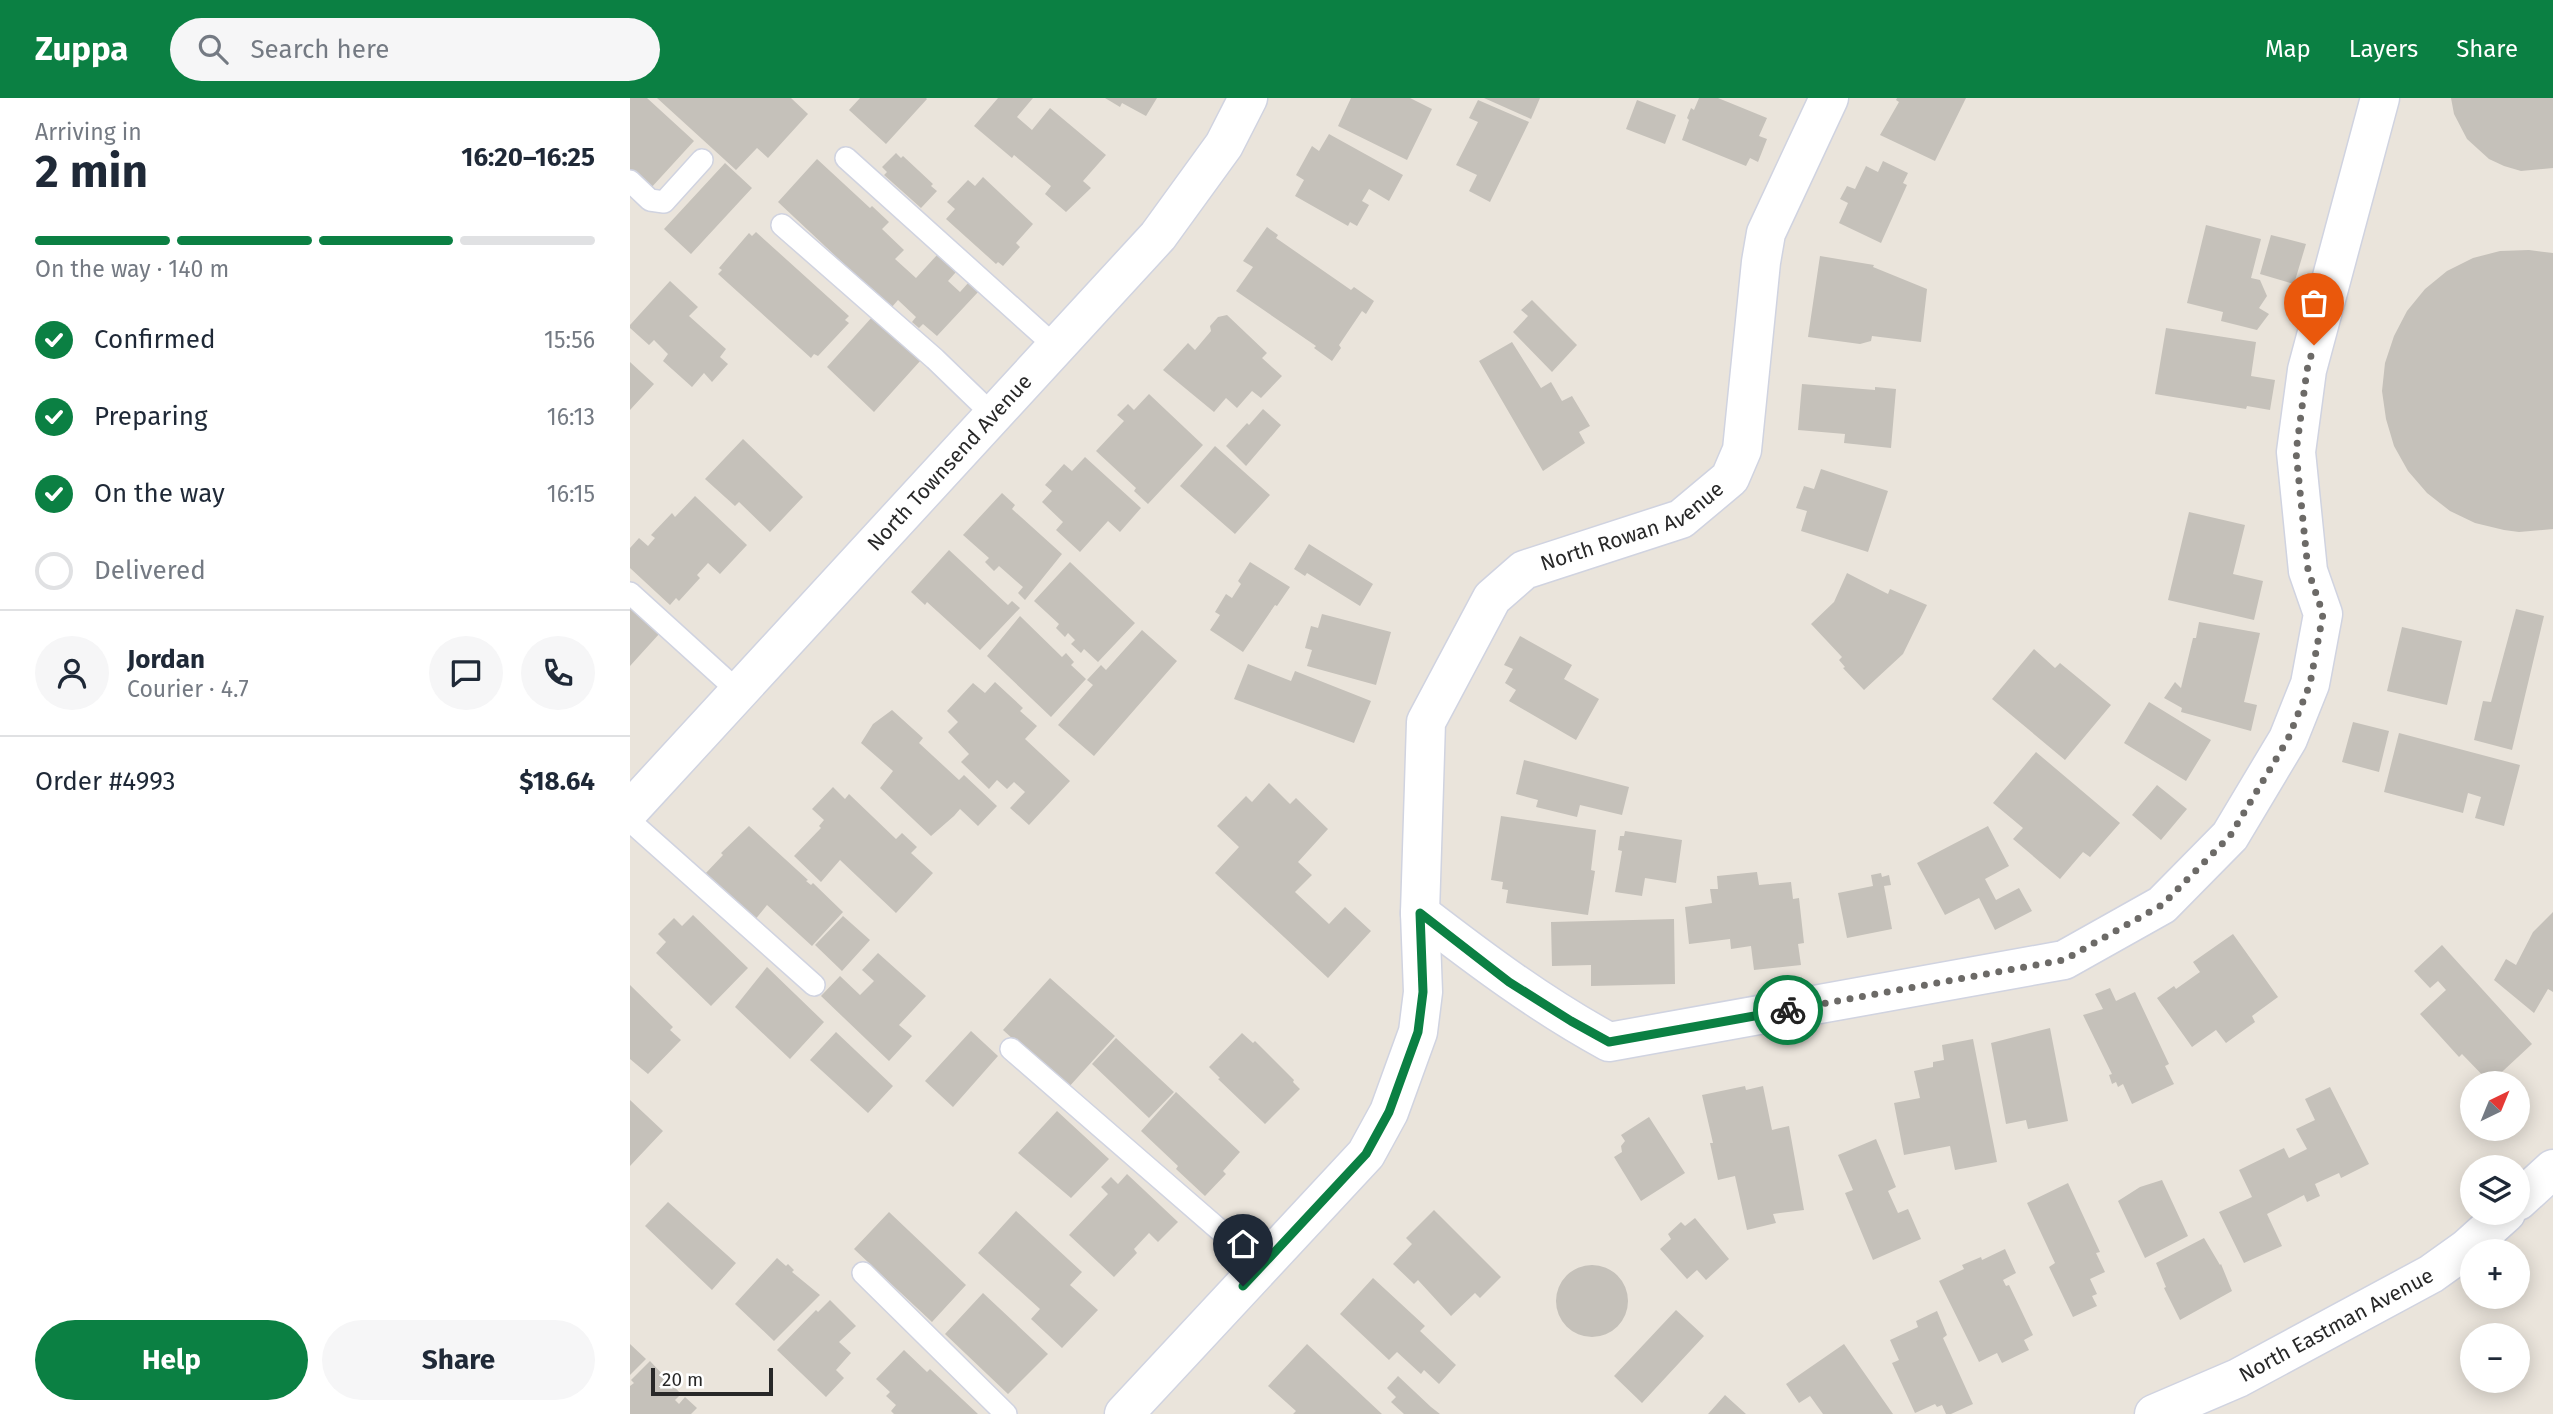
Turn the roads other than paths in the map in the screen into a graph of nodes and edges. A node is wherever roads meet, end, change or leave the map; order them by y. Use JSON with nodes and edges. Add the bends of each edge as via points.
{"nodes":[{"id":1,"x":1248,"y":98,"type":"edge"},
{"id":2,"x":1829,"y":98,"type":"edge"},
{"id":3,"x":2380,"y":98,"type":"edge"},
{"id":4,"x":846,"y":158,"type":"dead end"},
{"id":5,"x":702,"y":160,"type":"dead end"},
{"id":6,"x":630,"y":181,"type":"edge"},
{"id":7,"x":782,"y":225,"type":"dead end"},
{"id":8,"x":1056,"y":347,"type":"junction"},
{"id":9,"x":993,"y":415,"type":"junction"},
{"id":10,"x":630,"y":593,"type":"edge"},
{"id":11,"x":739,"y":692,"type":"junction"},
{"id":12,"x":630,"y":810,"type":"edge"},
{"id":13,"x":630,"y":821,"type":"edge"},
{"id":14,"x":1420,"y":913,"type":"junction"},
{"id":15,"x":814,"y":985,"type":"dead end"},
{"id":16,"x":1011,"y":1049,"type":"dead end"},
{"id":17,"x":2553,"y":1170,"type":"edge"},
{"id":18,"x":2530,"y":1190,"type":"edge"},
{"id":19,"x":2493,"y":1225,"type":"edge"},
{"id":20,"x":1261,"y":1266,"type":"junction"},
{"id":21,"x":863,"y":1273,"type":"dead end"},
{"id":22,"x":1133,"y":1411,"type":"edge"},
{"id":23,"x":1006,"y":1414,"type":"edge"},
{"id":24,"x":2154,"y":1414,"type":"edge"}],
"edges":[{"from":1,"to":8,"type":"street","name":"North Townsend Avenue","via":[[1224,145],[1158,236]]},
{"from":2,"to":14,"type":"street","name":"North Rowan Avenue","via":[[1766,233],[1742,450],[1730,478],[1681,519],[1524,570],[1492,598],[1426,722]]},
{"from":3,"to":14,"type":"street","via":[[2307,370],[2296,452],[2308,570],[2323,614],[2310,684],[2288,739],[2230,836],[2162,905],[2064,960],[1609,1042],[1509,982]]},
{"from":4,"to":8,"type":"lane"},
{"from":5,"to":6,"type":"lane","via":[[663,202],[650,200]]},
{"from":7,"to":9,"type":"lane"},
{"from":8,"to":9,"type":"street","name":"North Townsend Avenue"},
{"from":9,"to":11,"type":"street","name":"North Townsend Avenue"},
{"from":10,"to":11,"type":"lane"},
{"from":11,"to":12,"type":"street","name":"North Townsend Avenue"},
{"from":13,"to":15,"type":"lane"},
{"from":14,"to":20,"type":"street","name":"North Rowan Avenue","via":[[1423,992],[1418,1032],[1389,1112],[1366,1154]]},
{"from":16,"to":20,"type":"lane"},
{"from":17,"to":18,"type":"street"},
{"from":19,"to":24,"type":"street","name":"North Eastman Avenue","via":[[2431,1274],[2238,1378]]},
{"from":20,"to":22,"type":"street","name":"North Rowan Avenue"},
{"from":21,"to":23,"type":"lane"}]}
